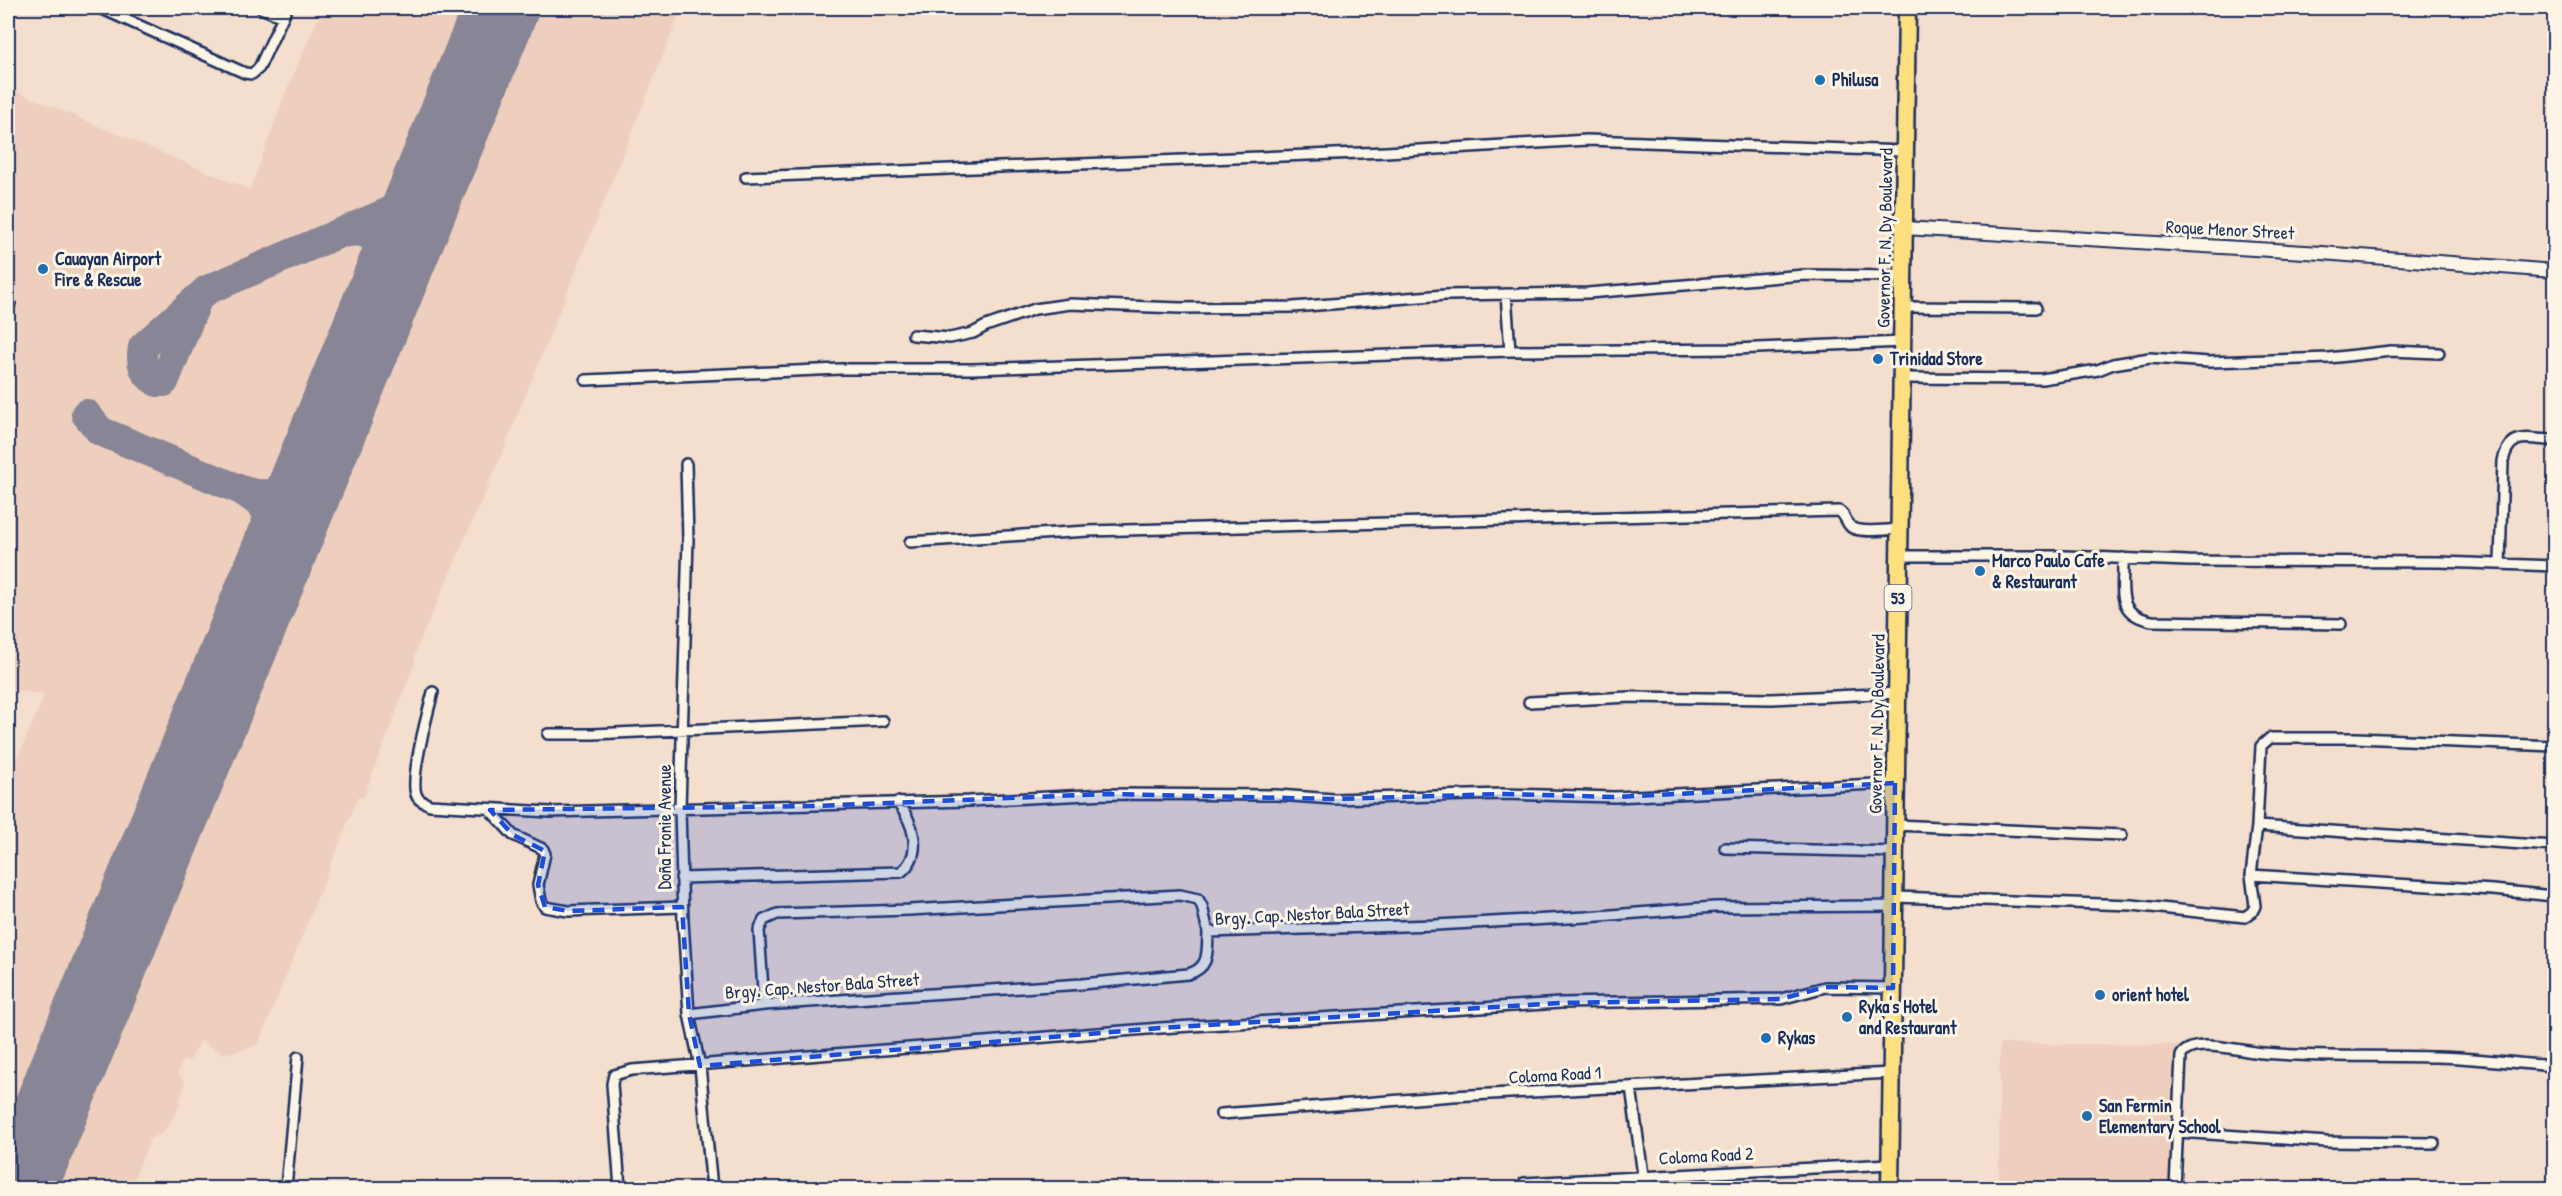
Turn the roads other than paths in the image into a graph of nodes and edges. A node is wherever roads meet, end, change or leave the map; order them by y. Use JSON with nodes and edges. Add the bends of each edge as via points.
{"nodes":[{"id":1,"x":100,"y":8,"type":"edge"},
{"id":2,"x":261,"y":8,"type":"edge"},
{"id":3,"x":287,"y":8,"type":"edge"},
{"id":4,"x":1907,"y":8,"type":"edge"},
{"id":5,"x":283,"y":17,"type":"junction"},
{"id":6,"x":1905,"y":151,"type":"junction"},
{"id":7,"x":746,"y":177,"type":"dead end"},
{"id":8,"x":1904,"y":228,"type":"junction"},
{"id":9,"x":2554,"y":271,"type":"edge"},
{"id":10,"x":1903,"y":276,"type":"junction"},
{"id":11,"x":1506,"y":294,"type":"junction"},
{"id":12,"x":8,"y":302,"type":"edge"},
{"id":13,"x":1902,"y":307,"type":"junction"},
{"id":14,"x":8,"y":309,"type":"edge"},
{"id":15,"x":2036,"y":309,"type":"dead end"},
{"id":16,"x":912,"y":335,"type":"dead end"},
{"id":17,"x":1903,"y":342,"type":"junction"},
{"id":18,"x":1510,"y":351,"type":"junction"},
{"id":19,"x":2439,"y":353,"type":"dead end"},
{"id":20,"x":1902,"y":378,"type":"junction"},
{"id":21,"x":586,"y":380,"type":"dead end"},
{"id":22,"x":2554,"y":440,"type":"edge"},
{"id":23,"x":686,"y":464,"type":"dead end"},
{"id":24,"x":1900,"y":529,"type":"junction"},
{"id":25,"x":910,"y":542,"type":"dead end"},
{"id":26,"x":1898,"y":556,"type":"junction"},
{"id":27,"x":2123,"y":558,"type":"junction"},
{"id":28,"x":2500,"y":564,"type":"junction"},
{"id":29,"x":2554,"y":567,"type":"edge"},
{"id":30,"x":2341,"y":624,"type":"dead end"},
{"id":31,"x":434,"y":693,"type":"dead end"},
{"id":32,"x":1897,"y":693,"type":"junction"},
{"id":33,"x":1529,"y":702,"type":"dead end"},
{"id":34,"x":884,"y":721,"type":"dead end"},
{"id":35,"x":683,"y":730,"type":"junction"},
{"id":36,"x":548,"y":734,"type":"dead end"},
{"id":37,"x":2554,"y":746,"type":"edge"},
{"id":38,"x":1895,"y":783,"type":"junction"},
{"id":39,"x":897,"y":802,"type":"junction"},
{"id":40,"x":680,"y":808,"type":"junction"},
{"id":41,"x":490,"y":810,"type":"junction"},
{"id":42,"x":1895,"y":825,"type":"junction"},
{"id":43,"x":2257,"y":826,"type":"junction"},
{"id":44,"x":2122,"y":835,"type":"dead end"},
{"id":45,"x":2554,"y":846,"type":"edge"},
{"id":46,"x":1725,"y":848,"type":"dead end"},
{"id":47,"x":1896,"y":852,"type":"junction"},
{"id":48,"x":2251,"y":875,"type":"junction"},
{"id":49,"x":681,"y":878,"type":"junction"},
{"id":50,"x":2554,"y":896,"type":"edge"},
{"id":51,"x":1895,"y":901,"type":"junction"},
{"id":52,"x":682,"y":907,"type":"junction"},
{"id":53,"x":1208,"y":932,"type":"junction"},
{"id":54,"x":1893,"y":988,"type":"junction"},
{"id":55,"x":764,"y":1005,"type":"junction"},
{"id":56,"x":689,"y":1014,"type":"junction"},
{"id":57,"x":298,"y":1057,"type":"dead end"},
{"id":58,"x":700,"y":1066,"type":"junction"},
{"id":59,"x":2554,"y":1066,"type":"edge"},
{"id":60,"x":1890,"y":1073,"type":"junction"},
{"id":61,"x":1631,"y":1087,"type":"junction"},
{"id":62,"x":1221,"y":1114,"type":"dead end"},
{"id":63,"x":2178,"y":1132,"type":"junction"},
{"id":64,"x":2434,"y":1143,"type":"dead end"},
{"id":65,"x":1890,"y":1164,"type":"junction"},
{"id":66,"x":1643,"y":1175,"type":"junction"},
{"id":67,"x":1524,"y":1183,"type":"dead end"},
{"id":68,"x":286,"y":1188,"type":"edge"},
{"id":69,"x":620,"y":1188,"type":"edge"},
{"id":70,"x":712,"y":1188,"type":"edge"},
{"id":71,"x":1890,"y":1188,"type":"edge"},
{"id":72,"x":2175,"y":1188,"type":"edge"}],
"edges":[{"from":1,"to":5,"type":"street","via":[[252,74],[259,68]]},
{"from":2,"to":5,"type":"street"},
{"from":3,"to":5,"type":"street"},
{"from":4,"to":6,"type":"highway","name":"Governor F. N. Dy Boulevard","number":"53"},
{"from":6,"to":7,"type":"street","via":[[1587,140],[1374,153]]},
{"from":6,"to":8,"type":"highway","name":"Governor F. N. Dy Boulevard","number":"53"},
{"from":8,"to":9,"type":"street","name":"Roque Menor Street"},
{"from":8,"to":10,"type":"highway","name":"Governor F. N. Dy Boulevard","number":"53"},
{"from":10,"to":11,"type":"street","via":[[1804,275],[1588,293]]},
{"from":10,"to":13,"type":"highway","name":"Governor F. N. Dy Boulevard","number":"53"},
{"from":11,"to":16,"type":"street","via":[[1445,295],[1293,308],[1070,304],[1035,309],[950,338]]},
{"from":11,"to":18,"type":"street"},
{"from":12,"to":14,"type":"street"},
{"from":13,"to":15,"type":"street"},
{"from":13,"to":17,"type":"highway","name":"Governor F. N. Dy Boulevard","number":"53"},
{"from":17,"to":18,"type":"street","via":[[1735,349]]},
{"from":17,"to":20,"type":"highway","name":"Governor F. N. Dy Boulevard","number":"53"},
{"from":18,"to":21,"type":"street","via":[[973,369],[840,369]]},
{"from":19,"to":20,"type":"street","via":[[2391,351],[2337,358],[2209,362],[2150,358],[2042,379]]},
{"from":20,"to":24,"type":"highway","name":"Governor F. N. Dy Boulevard","number":"53"},
{"from":22,"to":28,"type":"street","via":[[2519,439],[2509,443],[2503,460]]},
{"from":23,"to":35,"type":"street","name":"Doña Fronie Avenue"},
{"from":24,"to":25,"type":"street","via":[[1858,530],[1839,511],[1781,511],[1088,531]]},
{"from":24,"to":26,"type":"highway","name":"Governor F. N. Dy Boulevard","number":"53"},
{"from":26,"to":27,"type":"street"},
{"from":26,"to":32,"type":"highway","name":"Governor F. N. Dy Boulevard","number":"53"},
{"from":27,"to":28,"type":"street"},
{"from":27,"to":30,"type":"street","via":[[2126,606],[2137,618]]},
{"from":28,"to":29,"type":"street"},
{"from":31,"to":41,"type":"street","via":[[425,722],[416,795],[430,804]]},
{"from":32,"to":33,"type":"street"},
{"from":32,"to":38,"type":"highway","name":"Governor F. N. Dy Boulevard","number":"53"},
{"from":34,"to":35,"type":"street"},
{"from":35,"to":36,"type":"street"},
{"from":35,"to":40,"type":"street","name":"Doña Fronie Avenue"},
{"from":37,"to":43,"type":"street","via":[[2270,738],[2261,746]]},
{"from":38,"to":39,"type":"street","via":[[1614,798],[1503,794],[1334,799],[1179,793]]},
{"from":38,"to":42,"type":"highway","name":"Governor F. N. Dy Boulevard","number":"53"},
{"from":39,"to":40,"type":"street"},
{"from":39,"to":49,"type":"street","via":[[913,828],[914,843],[910,863],[901,872]]},
{"from":40,"to":41,"type":"street"},
{"from":40,"to":49,"type":"street","name":"Doña Fronie Avenue"},
{"from":41,"to":52,"type":"street","via":[[513,835],[543,849],[538,893],[545,907],[568,911]]},
{"from":42,"to":44,"type":"street"},
{"from":42,"to":47,"type":"highway","name":"Governor F. N. Dy Boulevard","number":"53"},
{"from":43,"to":45,"type":"street"},
{"from":43,"to":48,"type":"street"},
{"from":46,"to":47,"type":"street"},
{"from":47,"to":51,"type":"highway","name":"Governor F. N. Dy Boulevard","number":"53"},
{"from":48,"to":50,"type":"street"},
{"from":48,"to":51,"type":"street","name":"Brgy. Cap. Nestor Bala Street","via":[[2255,906],[2245,917],[2132,905]]},
{"from":49,"to":52,"type":"street","name":"Doña Fronie Avenue"},
{"from":51,"to":53,"type":"street","name":"Brgy. Cap. Nestor Bala Street","via":[[1714,907],[1435,925]]},
{"from":51,"to":54,"type":"highway","name":"Governor F. N. Dy Boulevard","number":"53"},
{"from":52,"to":56,"type":"street","name":"Doña Fronie Avenue"},
{"from":53,"to":55,"type":"street","name":"Brgy. Cap. Nestor Bala Street","via":[[1205,963],[1188,974]]},
{"from":53,"to":55,"type":"street","via":[[1198,899],[1180,895],[777,914],[764,920],[759,930]]},
{"from":54,"to":58,"type":"street","via":[[1825,987],[1781,999],[1560,1002],[1160,1028]]},
{"from":54,"to":60,"type":"highway","name":"Governor F. N. Dy Boulevard","number":"53"},
{"from":55,"to":56,"type":"street","name":"Brgy. Cap. Nestor Bala Street"},
{"from":56,"to":58,"type":"street","name":"Doña Fronie Avenue"},
{"from":57,"to":68,"type":"street"},
{"from":58,"to":69,"type":"street","via":[[632,1070],[614,1075]]},
{"from":58,"to":70,"type":"street","name":"Doña Fronie Avenue"},
{"from":59,"to":63,"type":"street","via":[[2190,1047],[2181,1056]]},
{"from":60,"to":61,"type":"street","name":"Coloma Road 1"},
{"from":60,"to":65,"type":"highway","name":"Governor F. N. Dy Boulevard","number":"53"},
{"from":61,"to":62,"type":"street","name":"Coloma Road 1"},
{"from":61,"to":66,"type":"street"},
{"from":63,"to":64,"type":"street","via":[[2327,1142]]},
{"from":63,"to":72,"type":"street"},
{"from":65,"to":66,"type":"street","name":"Coloma Road 2"},
{"from":65,"to":71,"type":"highway","name":"Governor F. N. Dy Boulevard","number":"53"},
{"from":66,"to":67,"type":"street","name":"Coloma Road 2"}]}
